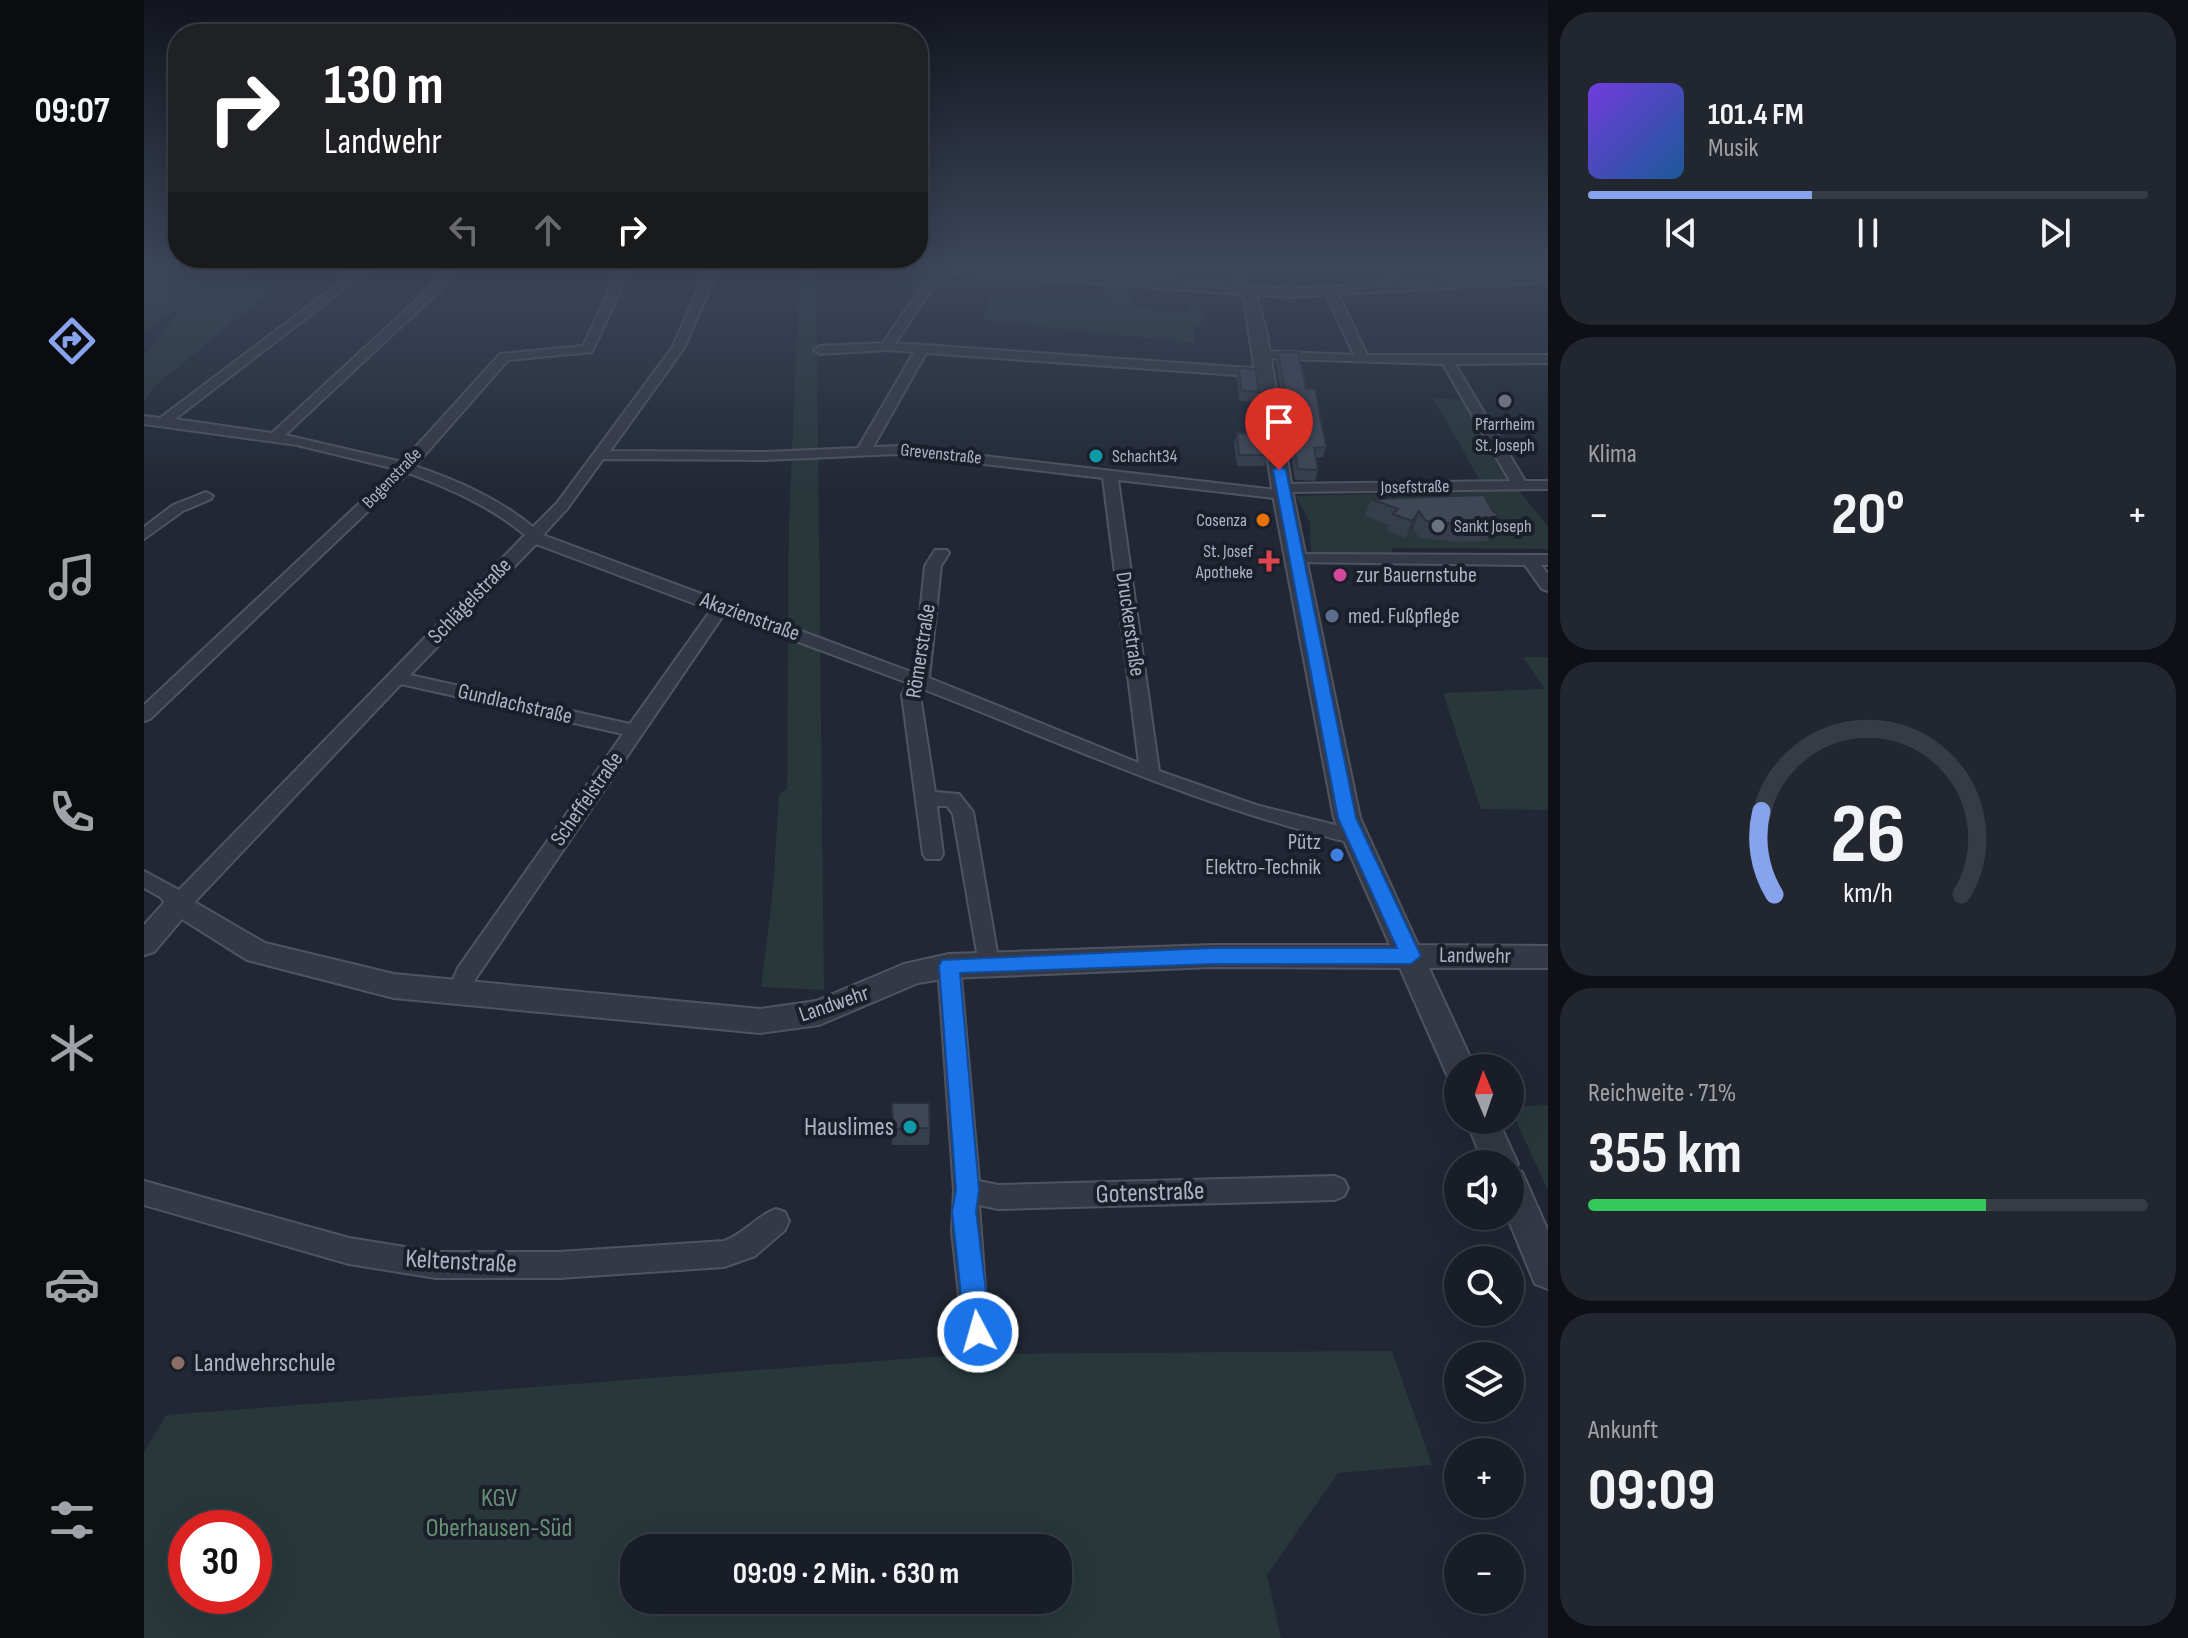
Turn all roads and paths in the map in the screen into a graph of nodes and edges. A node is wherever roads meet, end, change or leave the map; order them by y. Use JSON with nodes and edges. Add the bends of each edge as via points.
{"nodes":[{"id":1,"x":269,"y":341,"type":"edge"},
{"id":2,"x":378,"y":341,"type":"edge"},
{"id":3,"x":592,"y":341,"type":"edge"},
{"id":4,"x":681,"y":341,"type":"edge"},
{"id":5,"x":890,"y":341,"type":"edge"},
{"id":6,"x":1260,"y":341,"type":"edge"},
{"id":7,"x":1354,"y":341,"type":"edge"},
{"id":8,"x":887,"y":346,"type":"junction"},
{"id":9,"x":922,"y":349,"type":"junction"},
{"id":10,"x":820,"y":350,"type":"dead end"},
{"id":11,"x":1362,"y":359,"type":"junction"},
{"id":12,"x":1548,"y":359,"type":"edge"},
{"id":13,"x":1447,"y":361,"type":"junction"},
{"id":14,"x":1264,"y":364,"type":"junction"},
{"id":15,"x":144,"y":420,"type":"edge"},
{"id":16,"x":163,"y":422,"type":"junction"},
{"id":17,"x":277,"y":435,"type":"junction"},
{"id":18,"x":864,"y":450,"type":"junction"},
{"id":19,"x":598,"y":455,"type":"junction"},
{"id":20,"x":405,"y":469,"type":"junction"},
{"id":21,"x":1110,"y":475,"type":"junction"},
{"id":22,"x":1520,"y":485,"type":"junction"},
{"id":23,"x":1548,"y":485,"type":"edge"},
{"id":24,"x":1282,"y":491,"type":"junction"},
{"id":25,"x":206,"y":496,"type":"dead end"},
{"id":26,"x":144,"y":534,"type":"edge"},
{"id":27,"x":535,"y":535,"type":"junction"},
{"id":28,"x":941,"y":553,"type":"dead end"},
{"id":29,"x":1296,"y":559,"type":"junction"},
{"id":30,"x":1530,"y":560,"type":"junction"},
{"id":31,"x":1548,"y":560,"type":"edge"},
{"id":32,"x":1548,"y":586,"type":"edge"},
{"id":33,"x":721,"y":607,"type":"junction"},
{"id":34,"x":396,"y":677,"type":"junction"},
{"id":35,"x":918,"y":681,"type":"junction"},
{"id":36,"x":144,"y":715,"type":"edge"},
{"id":37,"x":634,"y":731,"type":"junction"},
{"id":38,"x":1150,"y":773,"type":"junction"},
{"id":39,"x":926,"y":799,"type":"junction"},
{"id":40,"x":1356,"y":837,"type":"junction"},
{"id":41,"x":933,"y":854,"type":"dead end"},
{"id":42,"x":144,"y":879,"type":"edge"},
{"id":43,"x":179,"y":904,"type":"junction"},
{"id":44,"x":144,"y":944,"type":"edge"},
{"id":45,"x":1411,"y":956,"type":"junction"},
{"id":46,"x":1548,"y":957,"type":"edge"},
{"id":47,"x":988,"y":964,"type":"junction"},
{"id":48,"x":949,"y":966,"type":"junction"},
{"id":49,"x":458,"y":993,"type":"junction"},
{"id":50,"x":1453,"y":1054,"type":"edge"},
{"id":51,"x":1335,"y":1188,"type":"dead end"},
{"id":52,"x":967,"y":1190,"type":"junction"},
{"id":53,"x":144,"y":1193,"type":"edge"},
{"id":54,"x":1524,"y":1216,"type":"edge"},
{"id":55,"x":776,"y":1221,"type":"dead end"},
{"id":56,"x":1548,"y":1272,"type":"edge"},
{"id":57,"x":976,"y":1355,"type":"dead end"}],
"edges":[{"from":1,"to":16,"type":"street"},
{"from":2,"to":17,"type":"street"},
{"from":3,"to":20,"type":"street","name":"Bogenstraße","via":[[588,349],[504,357]]},
{"from":4,"to":19,"type":"street","name":"Schlägelstraße"},
{"from":5,"to":8,"type":"street"},
{"from":6,"to":14,"type":"street"},
{"from":7,"to":11,"type":"street"},
{"from":8,"to":9,"type":"street"},
{"from":8,"to":10,"type":"street"},
{"from":9,"to":14,"type":"street"},
{"from":9,"to":18,"type":"street"},
{"from":11,"to":13,"type":"street"},
{"from":11,"to":14,"type":"street"},
{"from":12,"to":13,"type":"street"},
{"from":13,"to":22,"type":"street"},
{"from":14,"to":24,"type":"street"},
{"from":15,"to":16,"type":"street","name":"Akazienstraße"},
{"from":16,"to":17,"type":"street","name":"Akazienstraße"},
{"from":17,"to":20,"type":"street","name":"Akazienstraße"},
{"from":18,"to":19,"type":"street","name":"Grevenstraße","via":[[764,456]]},
{"from":18,"to":21,"type":"street","name":"Grevenstraße","via":[[935,453]]},
{"from":19,"to":27,"type":"street","name":"Schlägelstraße"},
{"from":20,"to":27,"type":"street","name":"Akazienstraße","via":[[484,502]]},
{"from":20,"to":36,"type":"street","name":"Bogenstraße"},
{"from":21,"to":24,"type":"street","name":"Grevenstraße"},
{"from":21,"to":38,"type":"street","name":"Druckerstraße"},
{"from":22,"to":23,"type":"street","name":"Josefstraße"},
{"from":22,"to":24,"type":"street","name":"Josefstraße"},
{"from":24,"to":29,"type":"street"},
{"from":25,"to":26,"type":"street","via":[[178,508]]},
{"from":27,"to":33,"type":"street","name":"Akazienstraße"},
{"from":27,"to":34,"type":"street","name":"Schlägelstraße"},
{"from":28,"to":35,"type":"street","name":"Römerstraße","via":[[933,566]]},
{"from":29,"to":30,"type":"street"},
{"from":29,"to":40,"type":"street","via":[[1340,791]]},
{"from":30,"to":31,"type":"street"},
{"from":30,"to":32,"type":"street"},
{"from":33,"to":35,"type":"street","name":"Akazienstraße"},
{"from":33,"to":37,"type":"street","name":"Scheffelstraße"},
{"from":34,"to":37,"type":"street","name":"Gundlachstraße"},
{"from":34,"to":43,"type":"street","name":"Schlägelstraße"},
{"from":35,"to":38,"type":"street","name":"Akazienstraße"},
{"from":35,"to":39,"type":"street","name":"Römerstraße","via":[[911,695]]},
{"from":37,"to":49,"type":"street","name":"Scheffelstraße"},
{"from":38,"to":40,"type":"street","name":"Akazienstraße","via":[[1239,807]]},
{"from":39,"to":41,"type":"street","name":"Römerstraße"},
{"from":39,"to":47,"type":"street","via":[[952,799],[963,812]]},
{"from":40,"to":45,"type":"street"},
{"from":42,"to":43,"type":"street","name":"Landwehr"},
{"from":43,"to":44,"type":"street"},
{"from":43,"to":49,"type":"street","name":"Landwehr","via":[[257,952],[394,986]]},
{"from":45,"to":46,"type":"street","name":"Landwehr"},
{"from":45,"to":47,"type":"street","name":"Landwehr"},
{"from":45,"to":50,"type":"street"},
{"from":47,"to":48,"type":"street","name":"Landwehr"},
{"from":48,"to":49,"type":"street","name":"Landwehr","via":[[914,972],[828,1010],[778,1020]]},
{"from":48,"to":52,"type":"street"},
{"from":51,"to":52,"type":"street","name":"Gotenstraße","via":[[998,1197]]},
{"from":52,"to":57,"type":"street","via":[[964,1211]]},
{"from":53,"to":55,"type":"street","name":"Keltenstraße","via":[[349,1251],[471,1268],[724,1254],[745,1247]]},
{"from":54,"to":56,"type":"street"}]}
